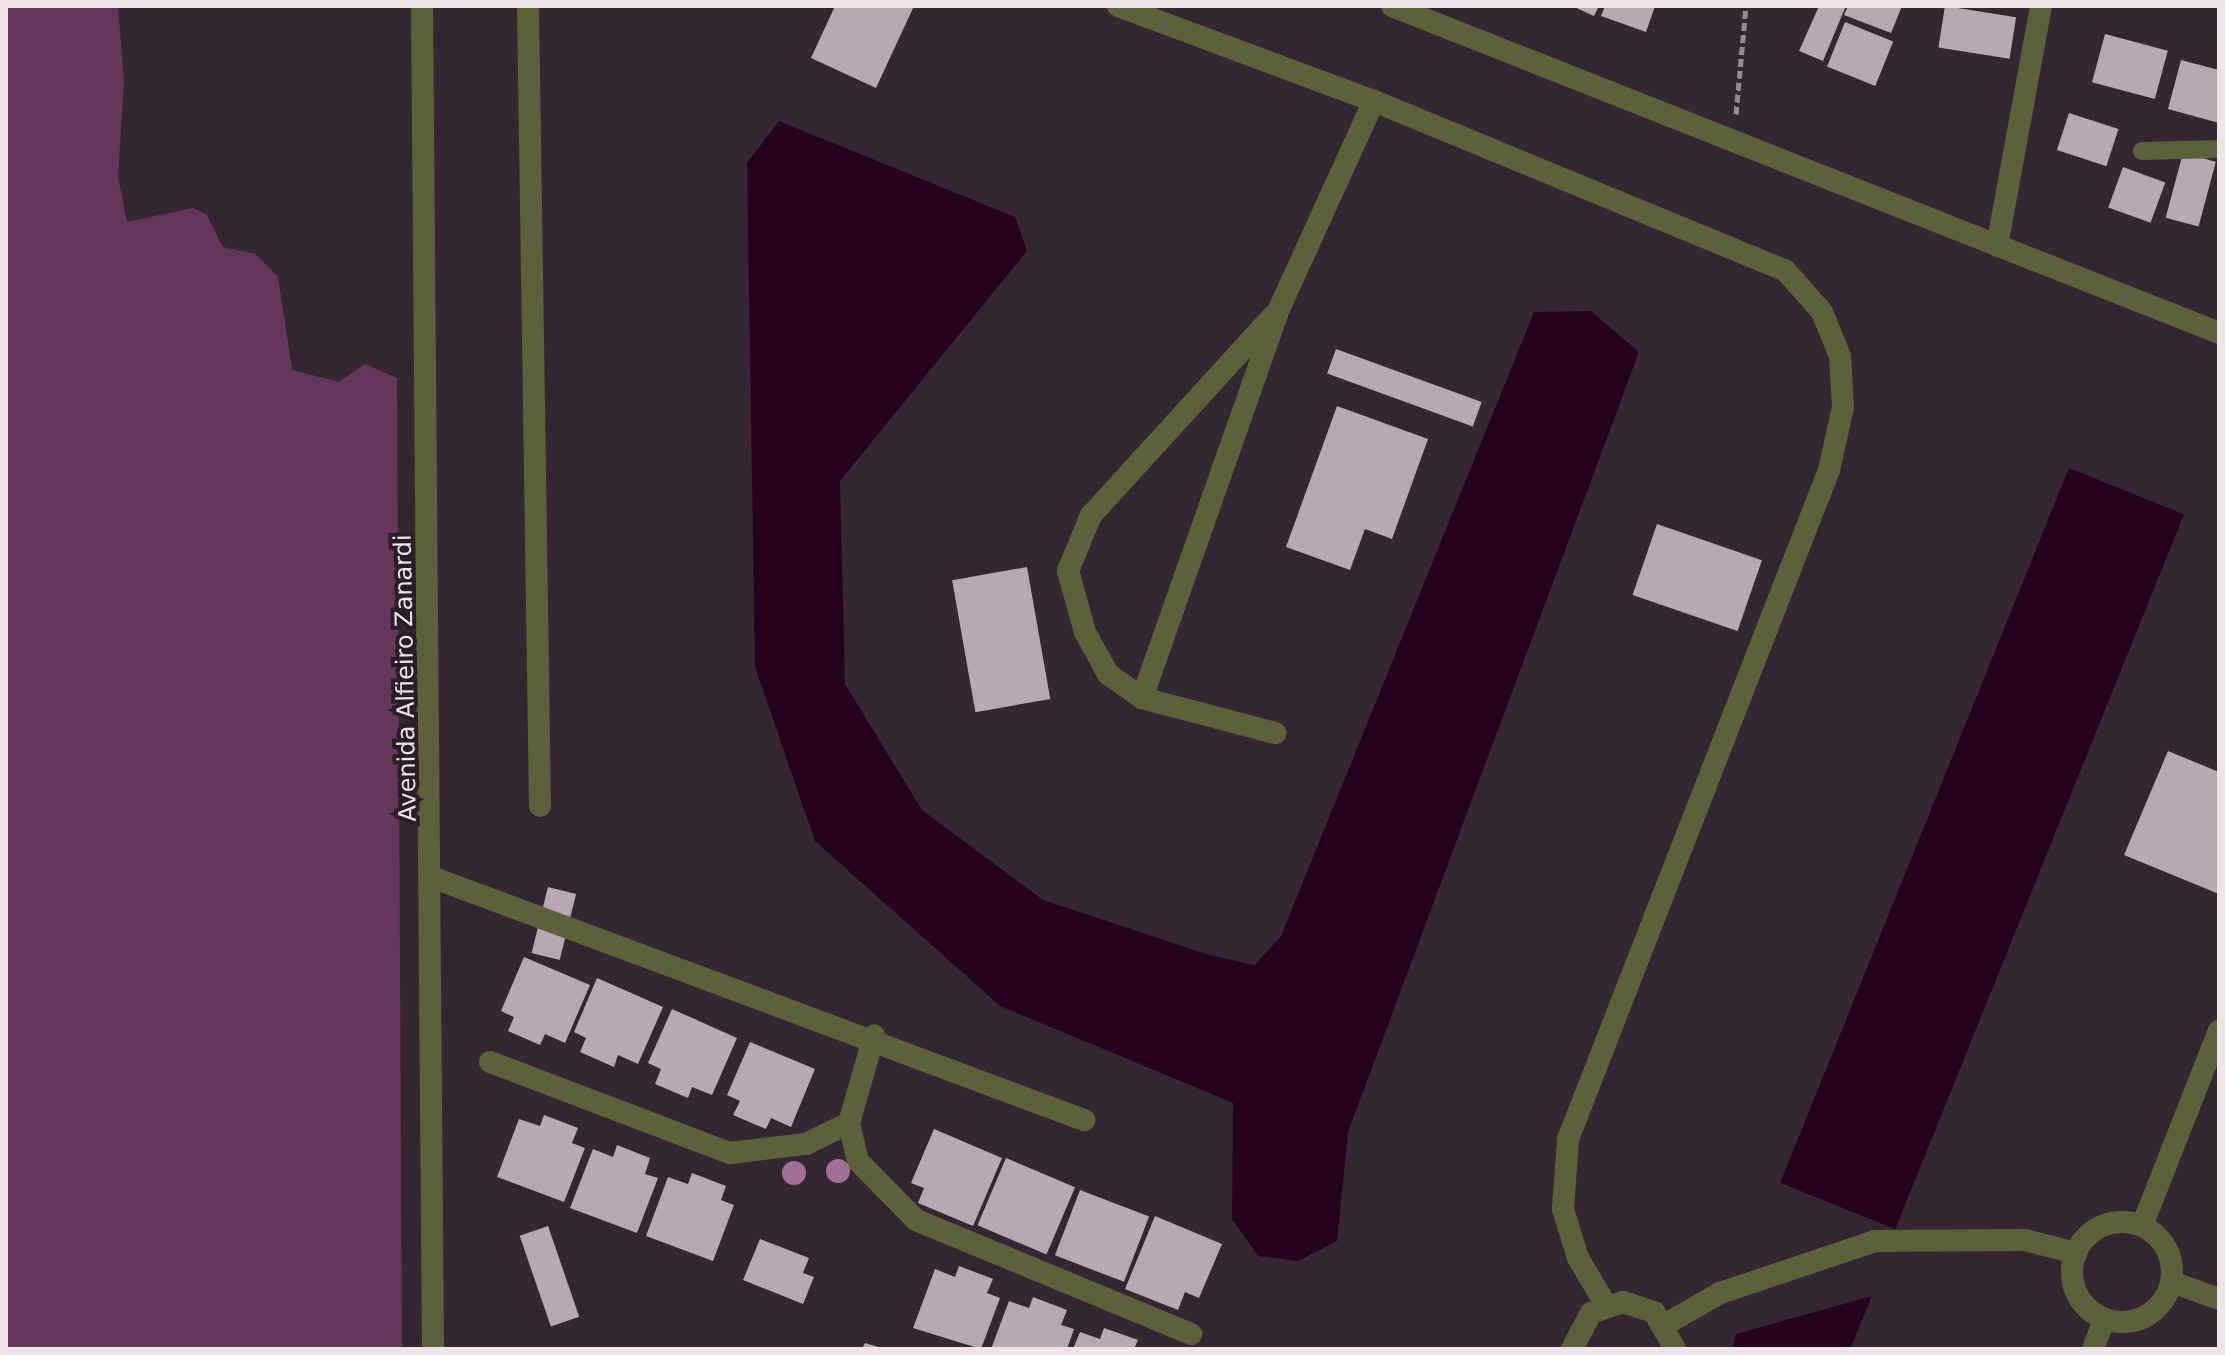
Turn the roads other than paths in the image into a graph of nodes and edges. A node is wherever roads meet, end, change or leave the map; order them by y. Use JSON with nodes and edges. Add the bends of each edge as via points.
{"nodes":[{"id":1,"x":422,"y":6,"type":"edge"},
{"id":2,"x":528,"y":6,"type":"edge"},
{"id":3,"x":1118,"y":6,"type":"edge"},
{"id":4,"x":1392,"y":6,"type":"edge"},
{"id":5,"x":2041,"y":6,"type":"edge"},
{"id":6,"x":1374,"y":101,"type":"junction"},
{"id":7,"x":2219,"y":149,"type":"edge"},
{"id":8,"x":2142,"y":151,"type":"dead end"},
{"id":9,"x":1997,"y":246,"type":"junction"},
{"id":10,"x":1279,"y":309,"type":"junction"},
{"id":11,"x":2219,"y":333,"type":"edge"},
{"id":12,"x":1142,"y":698,"type":"junction"},
{"id":13,"x":1275,"y":733,"type":"dead end"},
{"id":14,"x":540,"y":806,"type":"dead end"},
{"id":15,"x":434,"y":878,"type":"junction"},
{"id":16,"x":2219,"y":1031,"type":"edge"},
{"id":17,"x":874,"y":1036,"type":"junction"},
{"id":18,"x":490,"y":1062,"type":"dead end"},
{"id":19,"x":1084,"y":1120,"type":"dead end"},
{"id":20,"x":849,"y":1123,"type":"junction"},
{"id":21,"x":2142,"y":1226,"type":"junction"},
{"id":22,"x":2076,"y":1253,"type":"junction"},
{"id":23,"x":2172,"y":1282,"type":"junction"},
{"id":24,"x":2219,"y":1299,"type":"edge"},
{"id":25,"x":1606,"y":1305,"type":"junction"},
{"id":26,"x":2104,"y":1320,"type":"junction"},
{"id":27,"x":1666,"y":1324,"type":"junction"},
{"id":28,"x":1191,"y":1334,"type":"dead end"},
{"id":29,"x":433,"y":1349,"type":"edge"},
{"id":30,"x":1572,"y":1349,"type":"edge"},
{"id":31,"x":1675,"y":1349,"type":"edge"},
{"id":32,"x":2093,"y":1349,"type":"edge"}],
"edges":[{"from":1,"to":15,"type":"street","name":"Avenida Alfieiro Zanardi"},
{"from":2,"to":14,"type":"street"},
{"from":3,"to":6,"type":"street"},
{"from":4,"to":9,"type":"street"},
{"from":5,"to":9,"type":"street"},
{"from":6,"to":10,"type":"street"},
{"from":6,"to":25,"type":"street","via":[[1785,270],[1822,312],[1840,356],[1843,407],[1829,470],[1568,1139],[1563,1209],[1578,1258]]},
{"from":7,"to":8,"type":"lane"},
{"from":9,"to":11,"type":"street"},
{"from":10,"to":12,"type":"street"},
{"from":10,"to":12,"type":"street","via":[[1091,515],[1068,571],[1085,632],[1108,674]]},
{"from":12,"to":13,"type":"street"},
{"from":15,"to":17,"type":"street"},
{"from":15,"to":29,"type":"street","name":"Avenida Alfieiro Zanardi"},
{"from":16,"to":21,"type":"street"},
{"from":17,"to":19,"type":"street"},
{"from":17,"to":20,"type":"street"},
{"from":18,"to":20,"type":"street","via":[[730,1153],[806,1144]]},
{"from":20,"to":28,"type":"street","via":[[858,1161],[916,1220]]},
{"from":21,"to":22,"type":"street","via":[[2110,1223]]},
{"from":21,"to":23,"type":"street","via":[[2167,1248]]},
{"from":22,"to":26,"type":"street","via":[[2076,1292]]},
{"from":22,"to":27,"type":"street","via":[[2025,1240],[1875,1241],[1720,1293]]},
{"from":23,"to":24,"type":"street"},
{"from":23,"to":26,"type":"street","via":[[2165,1299],[2139,1320]]},
{"from":25,"to":27,"type":"street","via":[[1639,1304]]},
{"from":25,"to":30,"type":"street","via":[[1581,1324]]},
{"from":26,"to":32,"type":"street"},
{"from":27,"to":31,"type":"street"}]}
